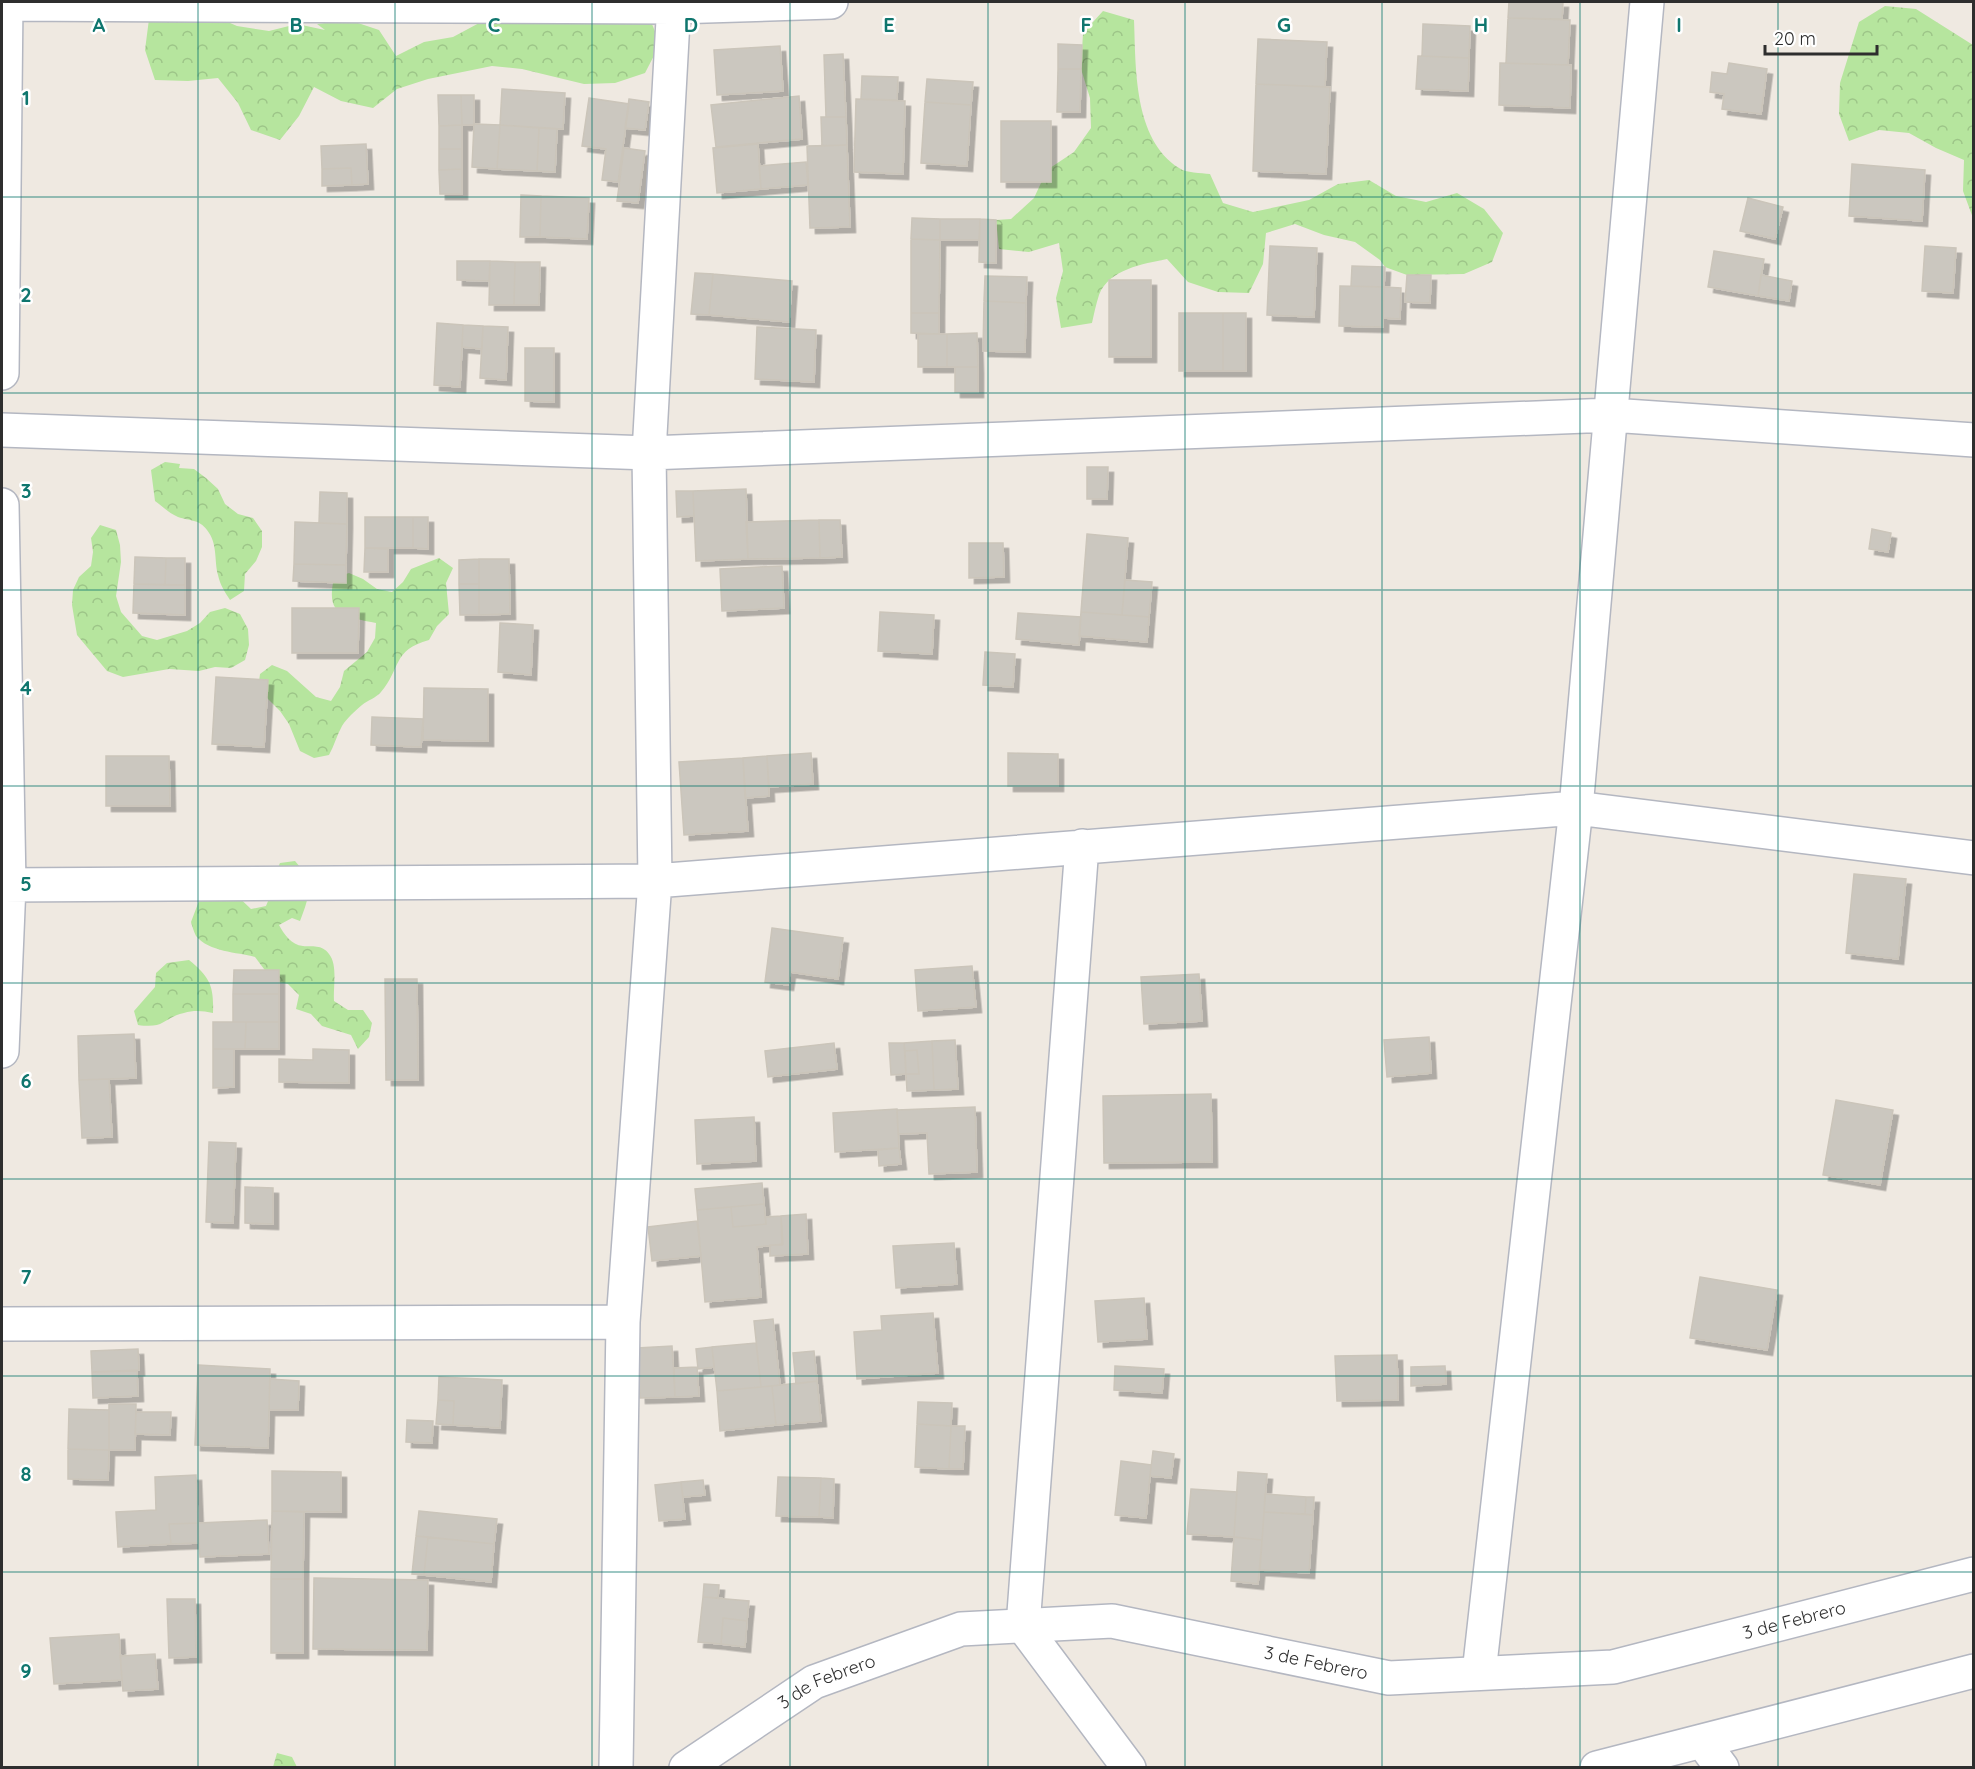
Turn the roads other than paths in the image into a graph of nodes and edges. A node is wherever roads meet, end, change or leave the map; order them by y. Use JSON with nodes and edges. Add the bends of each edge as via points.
{"nodes":[{"id":1,"x":831,"y":2,"type":"edge"},
{"id":2,"x":1647,"y":2,"type":"edge"},
{"id":3,"x":4,"y":3,"type":"edge"},
{"id":4,"x":674,"y":4,"type":"edge"},
{"id":5,"x":2,"y":373,"type":"edge"},
{"id":6,"x":1611,"y":415,"type":"junction"},
{"id":7,"x":2,"y":430,"type":"edge"},
{"id":8,"x":1974,"y":440,"type":"edge"},
{"id":9,"x":649,"y":453,"type":"junction"},
{"id":10,"x":2,"y":505,"type":"edge"},
{"id":11,"x":1576,"y":808,"type":"junction"},
{"id":12,"x":1082,"y":846,"type":"junction"},
{"id":13,"x":1974,"y":858,"type":"edge"},
{"id":14,"x":655,"y":881,"type":"junction"},
{"id":15,"x":5,"y":885,"type":"edge"},
{"id":16,"x":2,"y":1051,"type":"edge"},
{"id":17,"x":623,"y":1322,"type":"junction"},
{"id":18,"x":2,"y":1324,"type":"edge"},
{"id":19,"x":1974,"y":1574,"type":"edge"},
{"id":20,"x":1023,"y":1626,"type":"junction"},
{"id":21,"x":1974,"y":1671,"type":"edge"},
{"id":22,"x":1479,"y":1673,"type":"junction"},
{"id":23,"x":1702,"y":1741,"type":"junction"},
{"id":24,"x":616,"y":1767,"type":"edge"},
{"id":25,"x":686,"y":1767,"type":"edge"},
{"id":26,"x":1129,"y":1767,"type":"edge"},
{"id":27,"x":1597,"y":1767,"type":"edge"},
{"id":28,"x":1722,"y":1767,"type":"edge"}],
"edges":[{"from":1,"to":4,"type":"street"},
{"from":2,"to":6,"type":"street"},
{"from":3,"to":4,"type":"street"},
{"from":3,"to":5,"type":"street"},
{"from":4,"to":9,"type":"street"},
{"from":6,"to":8,"type":"street"},
{"from":6,"to":9,"type":"street"},
{"from":6,"to":11,"type":"street"},
{"from":7,"to":9,"type":"street"},
{"from":9,"to":14,"type":"street"},
{"from":10,"to":15,"type":"street"},
{"from":11,"to":12,"type":"street"},
{"from":11,"to":13,"type":"street"},
{"from":11,"to":22,"type":"street"},
{"from":12,"to":14,"type":"street"},
{"from":12,"to":20,"type":"street"},
{"from":14,"to":15,"type":"street"},
{"from":14,"to":17,"type":"street"},
{"from":15,"to":16,"type":"street"},
{"from":17,"to":18,"type":"street"},
{"from":17,"to":24,"type":"street"},
{"from":19,"to":22,"type":"street","name":"3 de Febrero","via":[[1613,1667]]},
{"from":20,"to":22,"type":"street","name":"3 de Febrero","via":[[1112,1621],[1389,1678]]},
{"from":20,"to":25,"type":"street","name":"3 de Febrero","via":[[962,1629],[814,1682]]},
{"from":20,"to":26,"type":"street"},
{"from":21,"to":23,"type":"street"},
{"from":23,"to":27,"type":"street"},
{"from":23,"to":28,"type":"street"}]}
